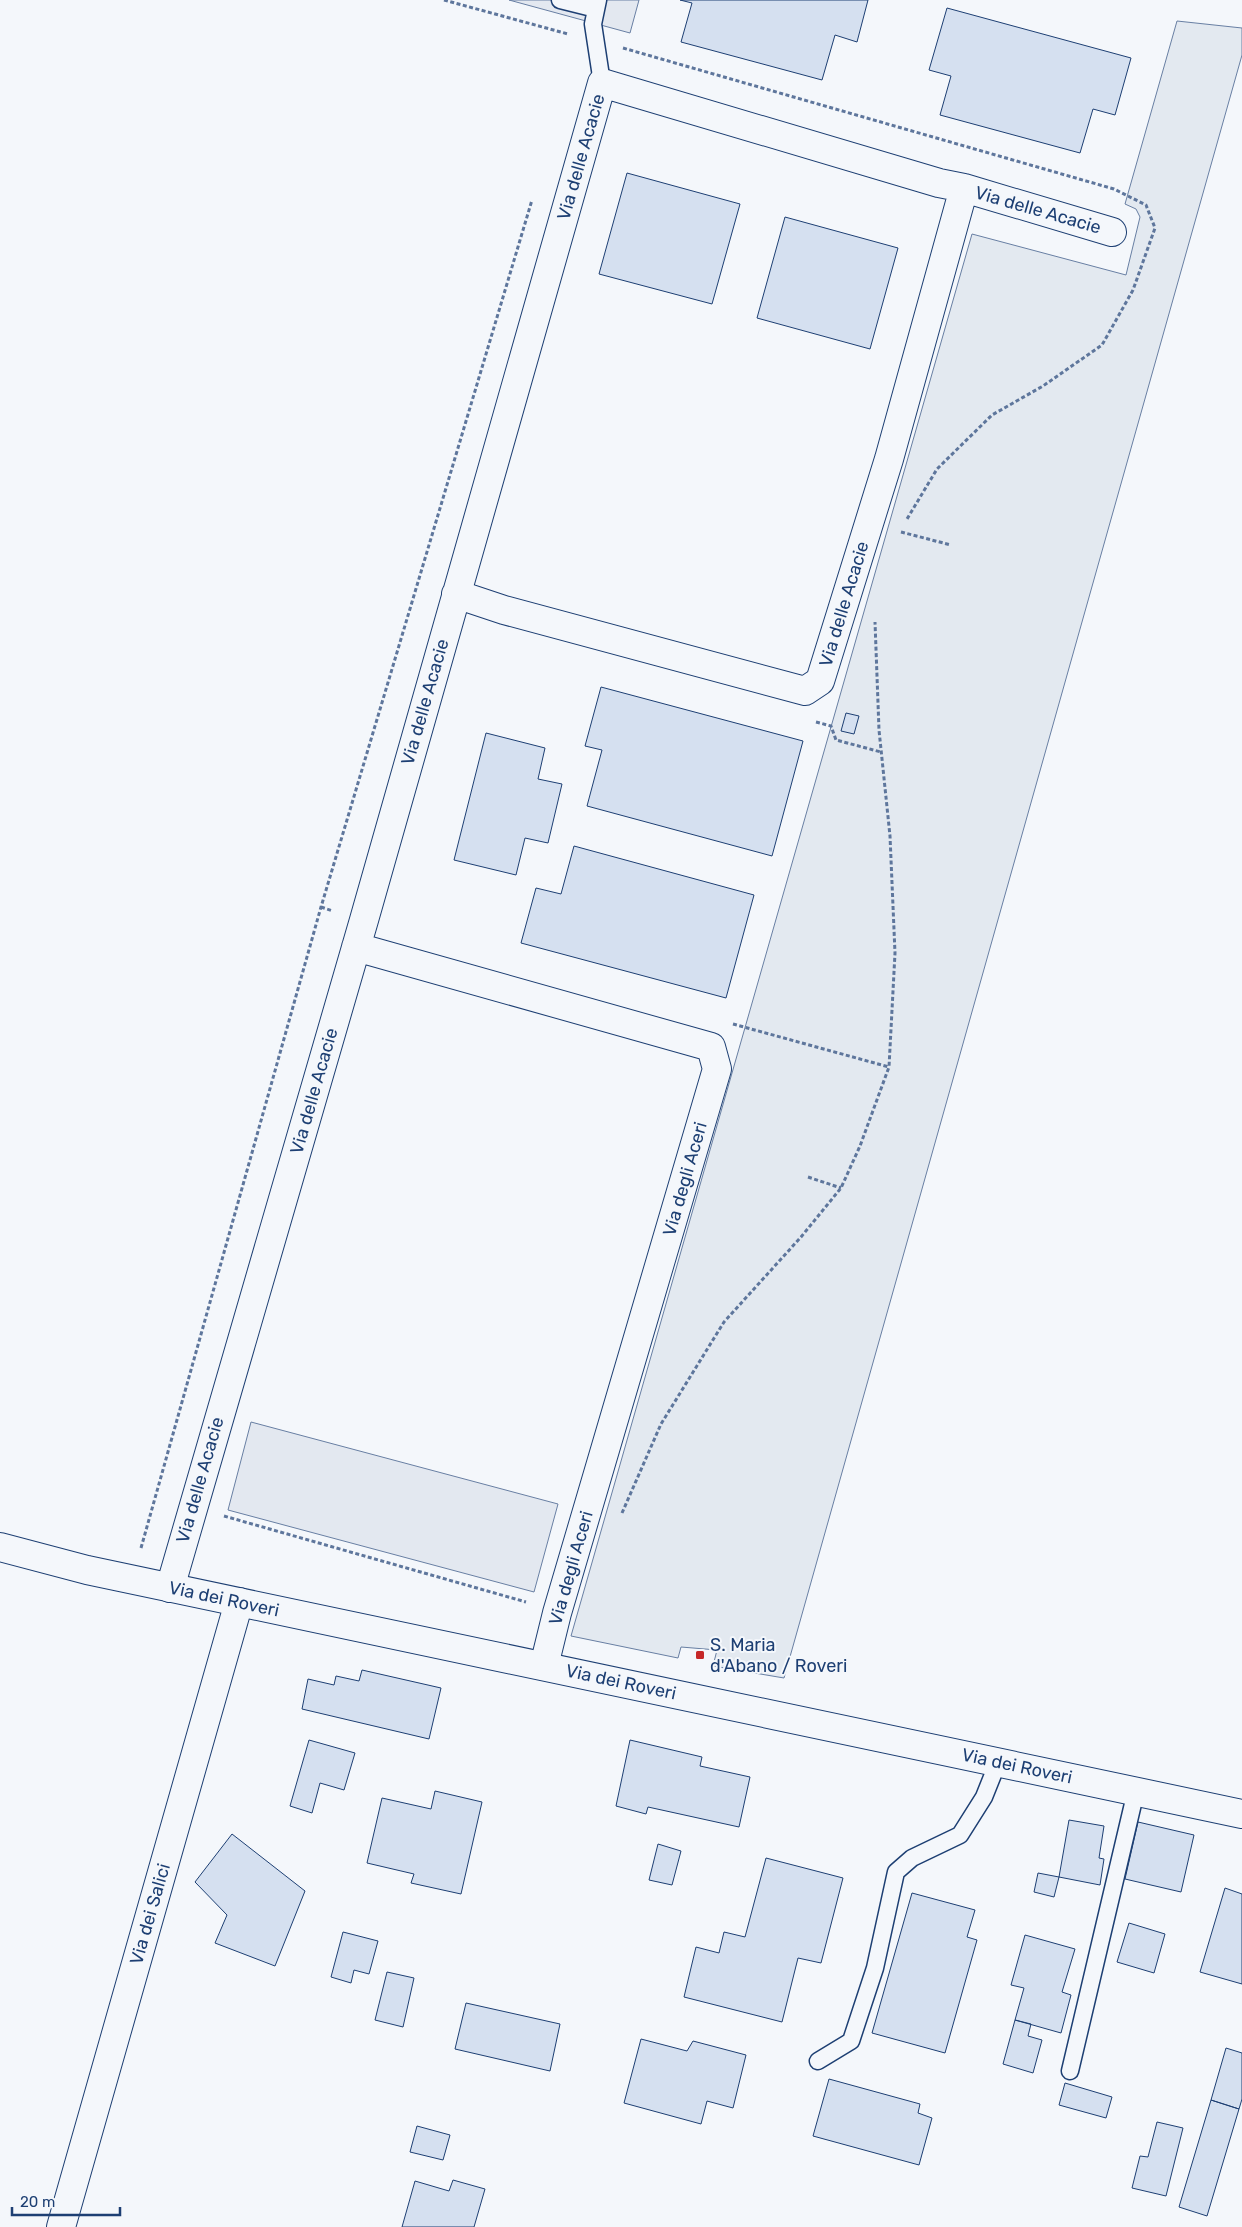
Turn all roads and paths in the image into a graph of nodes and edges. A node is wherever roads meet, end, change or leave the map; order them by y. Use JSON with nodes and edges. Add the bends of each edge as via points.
{"nodes":[{"id":1,"x":560,"y":0,"type":"edge"},
{"id":2,"x":597,"y":5,"type":"edge"},
{"id":3,"x":602,"y":83,"type":"junction"},
{"id":4,"x":964,"y":188,"type":"junction"},
{"id":5,"x":532,"y":199,"type":"dead end"},
{"id":6,"x":1112,"y":232,"type":"dead end"},
{"id":7,"x":899,"y":532,"type":"dead end"},
{"id":8,"x":951,"y":545,"type":"dead end"},
{"id":9,"x":456,"y":594,"type":"junction"},
{"id":10,"x":356,"y":947,"type":"junction"},
{"id":11,"x":808,"y":1177,"type":"dead end"},
{"id":12,"x":841,"y":1188,"type":"dead end"},
{"id":13,"x":192,"y":1506,"type":"junction"},
{"id":14,"x":0,"y":1547,"type":"edge"},
{"id":15,"x":139,"y":1556,"type":"dead end"},
{"id":16,"x":170,"y":1588,"type":"junction"},
{"id":17,"x":238,"y":1602,"type":"junction"},
{"id":18,"x":557,"y":1613,"type":"junction"},
{"id":19,"x":544,"y":1666,"type":"junction"},
{"id":20,"x":998,"y":1762,"type":"junction"},
{"id":21,"x":1136,"y":1791,"type":"junction"},
{"id":22,"x":1242,"y":1814,"type":"edge"},
{"id":23,"x":818,"y":2061,"type":"dead end"},
{"id":24,"x":1070,"y":2071,"type":"dead end"},
{"id":25,"x":61,"y":2227,"type":"edge"}],
"edges":[{"from":1,"to":2,"type":"lane"},
{"from":2,"to":3,"type":"lane","via":[[593,24]]},
{"from":3,"to":4,"type":"street","name":"Via delle Acacie"},
{"from":3,"to":9,"type":"street","name":"Via delle Acacie"},
{"from":4,"to":6,"type":"street","name":"Via delle Acacie"},
{"from":4,"to":9,"type":"street","name":"Via delle Acacie","via":[[889,459],[820,681],[805,692]]},
{"from":5,"to":15,"type":"path","via":[[321,908]]},
{"from":7,"to":8,"type":"path"},
{"from":9,"to":10,"type":"street","name":"Via delle Acacie"},
{"from":10,"to":13,"type":"street","name":"Via delle Acacie"},
{"from":10,"to":18,"type":"street","name":"Via degli Aceri","via":[[711,1047],[717,1068]]},
{"from":11,"to":12,"type":"path"},
{"from":13,"to":16,"type":"street","name":"Via delle Acacie"},
{"from":13,"to":18,"type":"path"},
{"from":14,"to":16,"type":"street","name":"Via dei Roveri"},
{"from":16,"to":17,"type":"street","name":"Via dei Roveri"},
{"from":17,"to":19,"type":"street","name":"Via dei Roveri"},
{"from":17,"to":25,"type":"street","name":"Via dei Salici"},
{"from":18,"to":19,"type":"street","name":"Via degli Aceri"},
{"from":19,"to":20,"type":"street","name":"Via dei Roveri"},
{"from":20,"to":21,"type":"street","name":"Via dei Roveri"},
{"from":20,"to":23,"type":"lane","via":[[984,1797],[960,1835],[912,1858],[896,1872],[875,1968],[851,2041]]},
{"from":21,"to":22,"type":"street","name":"Via dei Roveri"},
{"from":21,"to":24,"type":"lane"}]}
